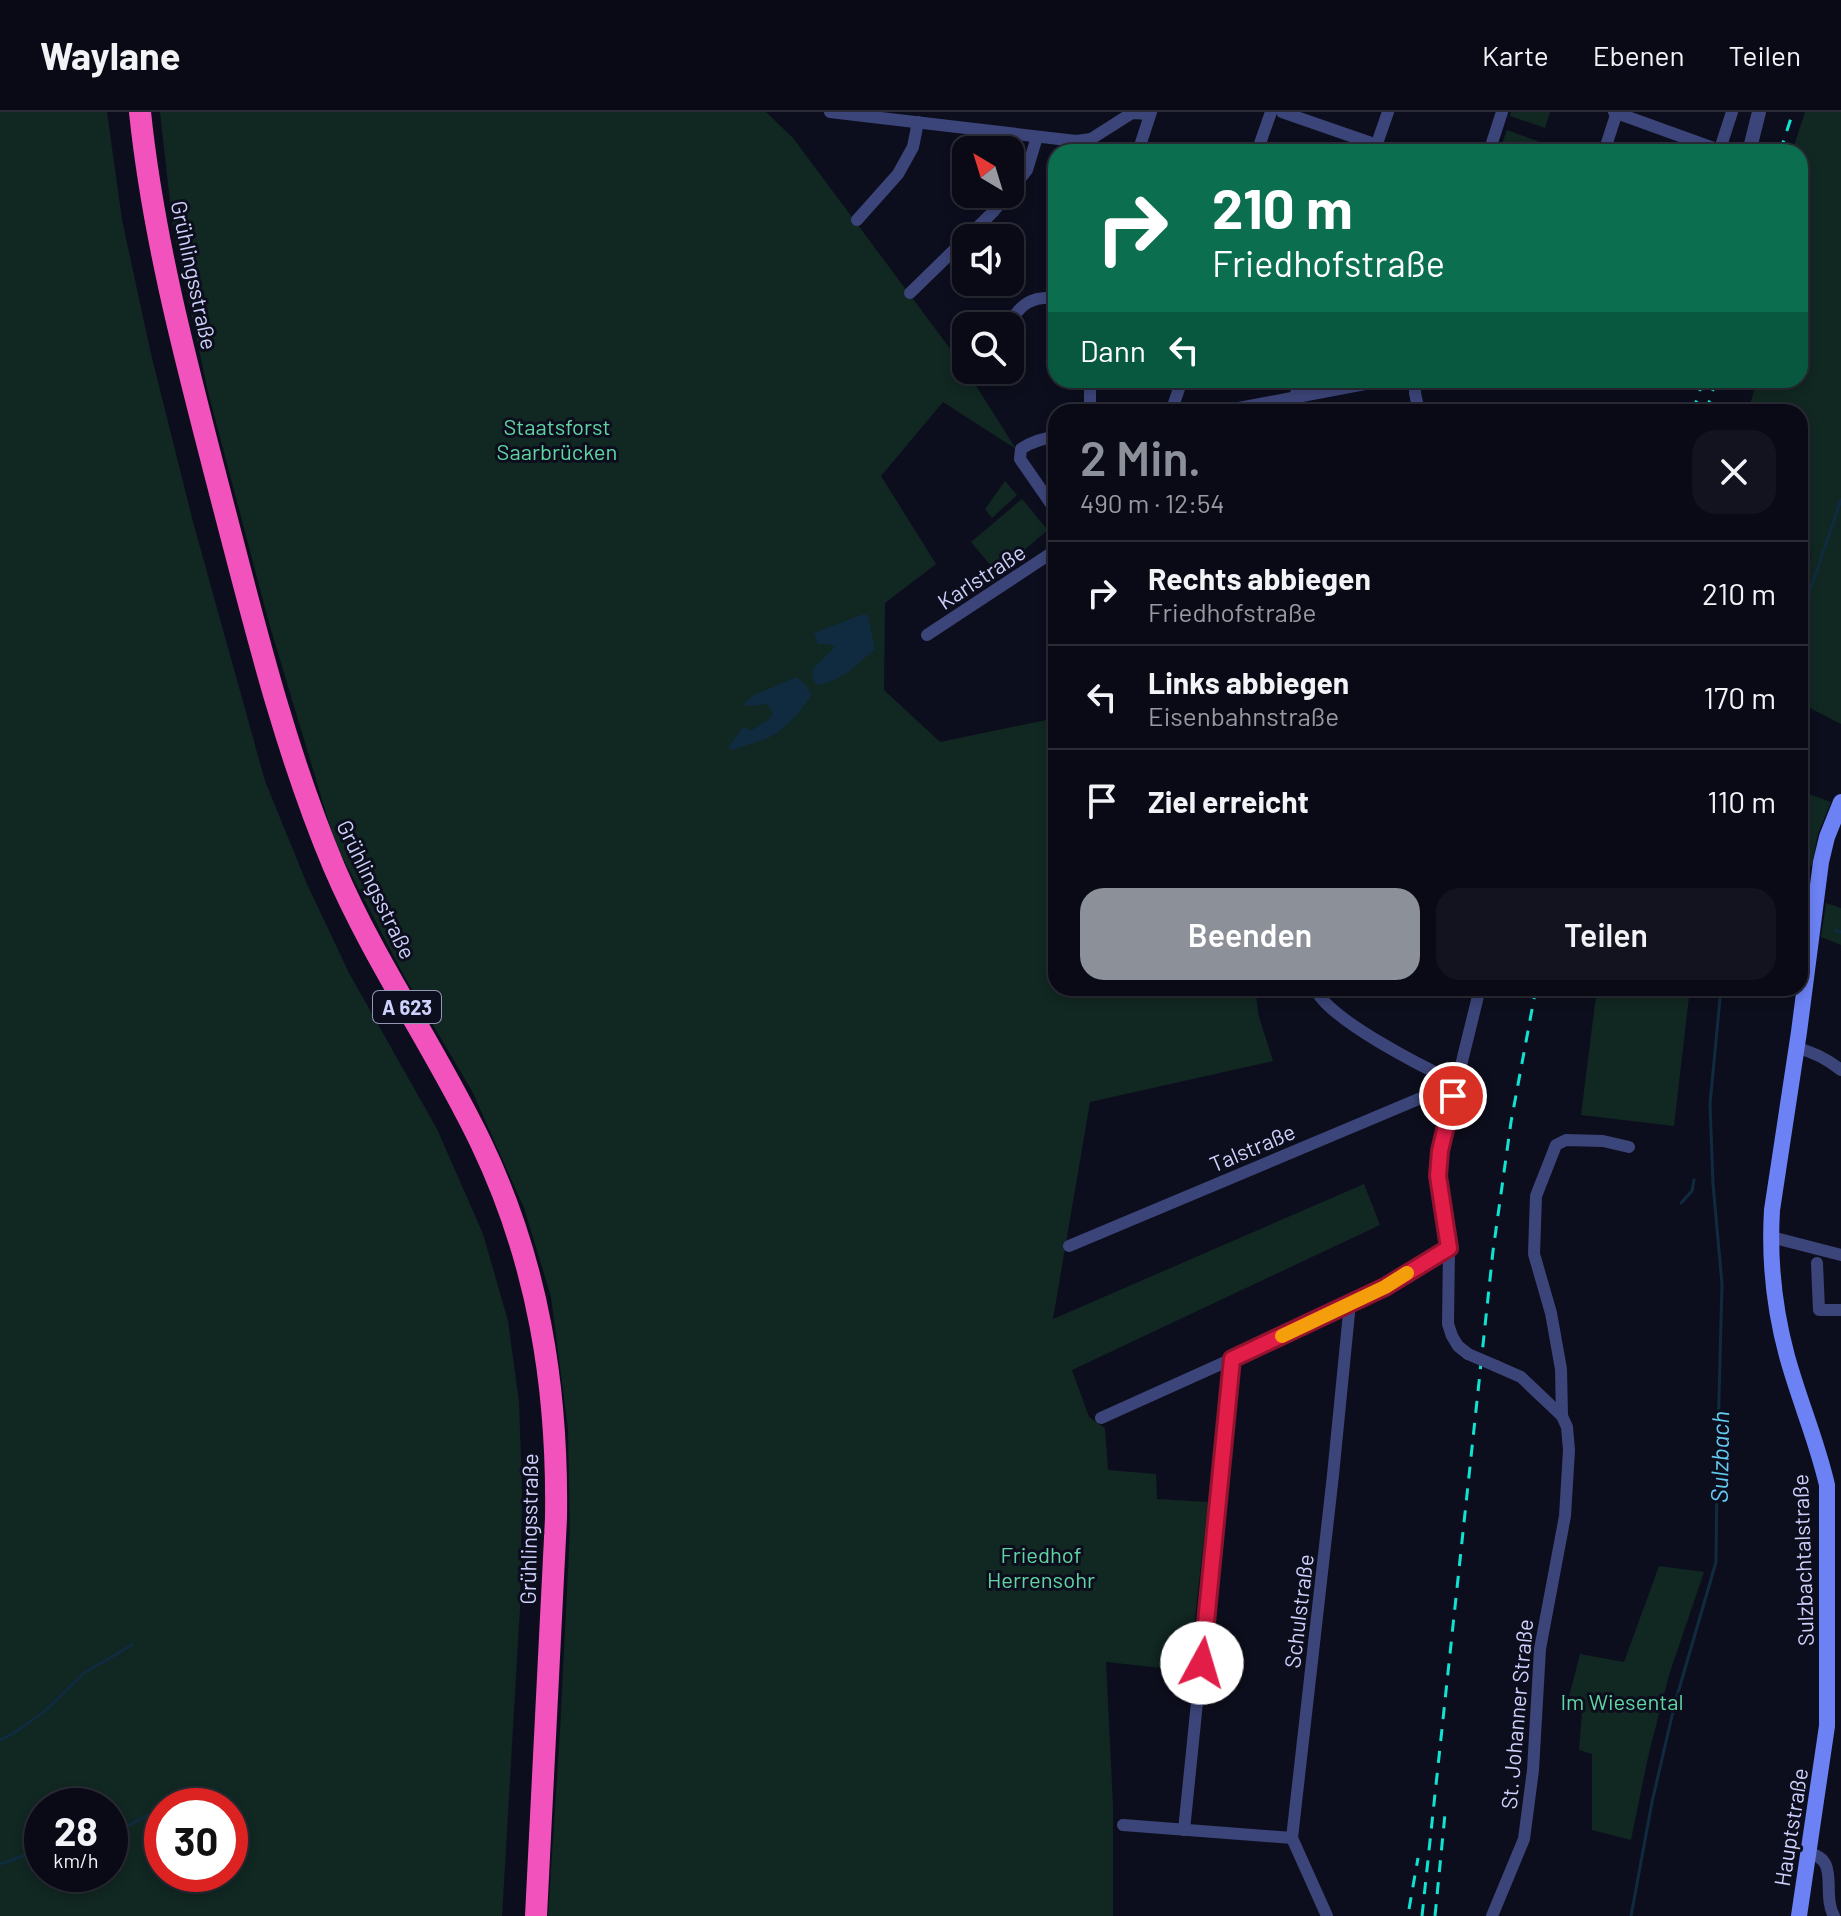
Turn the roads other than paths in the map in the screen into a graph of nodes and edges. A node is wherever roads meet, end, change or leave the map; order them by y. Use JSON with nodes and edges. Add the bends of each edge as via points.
{"nodes":[{"id":1,"x":126,"y":112,"type":"edge"},
{"id":2,"x":140,"y":112,"type":"edge"},
{"id":3,"x":830,"y":112,"type":"edge"},
{"id":4,"x":1271,"y":112,"type":"edge"},
{"id":5,"x":1282,"y":112,"type":"edge"},
{"id":6,"x":1388,"y":112,"type":"edge"},
{"id":7,"x":1502,"y":112,"type":"edge"},
{"id":8,"x":1616,"y":112,"type":"edge"},
{"id":9,"x":1732,"y":112,"type":"edge"},
{"id":10,"x":1759,"y":112,"type":"edge"},
{"id":11,"x":1151,"y":113,"type":"edge"},
{"id":12,"x":918,"y":122,"type":"junction"},
{"id":13,"x":1037,"y":137,"type":"junction"},
{"id":14,"x":1141,"y":144,"type":"edge"},
{"id":15,"x":1260,"y":144,"type":"edge"},
{"id":16,"x":1366,"y":144,"type":"edge"},
{"id":17,"x":1377,"y":144,"type":"edge"},
{"id":18,"x":1492,"y":144,"type":"edge"},
{"id":19,"x":1606,"y":144,"type":"edge"},
{"id":20,"x":1701,"y":144,"type":"edge"},
{"id":21,"x":1721,"y":144,"type":"edge"},
{"id":22,"x":1751,"y":144,"type":"edge"},
{"id":23,"x":1024,"y":174,"type":"edge"},
{"id":24,"x":996,"y":208,"type":"edge"},
{"id":25,"x":857,"y":220,"type":"dead end"},
{"id":26,"x":910,"y":293,"type":"dead end"},
{"id":27,"x":1048,"y":298,"type":"edge"},
{"id":28,"x":1018,"y":312,"type":"edge"},
{"id":29,"x":1298,"y":388,"type":"edge"},
{"id":30,"x":1343,"y":388,"type":"edge"},
{"id":31,"x":1295,"y":397,"type":"junction"},
{"id":32,"x":1259,"y":404,"type":"edge"},
{"id":33,"x":1048,"y":438,"type":"edge"},
{"id":34,"x":1048,"y":499,"type":"edge"},
{"id":35,"x":1048,"y":555,"type":"edge"},
{"id":36,"x":927,"y":635,"type":"dead end"},
{"id":37,"x":1841,"y":802,"type":"edge"},
{"id":38,"x":1808,"y":963,"type":"edge"},
{"id":39,"x":1319,"y":996,"type":"edge"},
{"id":40,"x":1478,"y":996,"type":"edge"},
{"id":41,"x":1804,"y":996,"type":"edge"},
{"id":42,"x":1797,"y":1048,"type":"junction"},
{"id":43,"x":1841,"y":1070,"type":"edge"},
{"id":44,"x":1455,"y":1090,"type":"junction"},
{"id":45,"x":1629,"y":1147,"type":"dead end"},
{"id":46,"x":1771,"y":1237,"type":"junction"},
{"id":47,"x":1069,"y":1246,"type":"dead end"},
{"id":48,"x":1449,"y":1248,"type":"junction"},
{"id":49,"x":1841,"y":1255,"type":"edge"},
{"id":50,"x":1817,"y":1263,"type":"dead end"},
{"id":51,"x":1350,"y":1303,"type":"junction"},
{"id":52,"x":1841,"y":1310,"type":"edge"},
{"id":53,"x":1232,"y":1359,"type":"junction"},
{"id":54,"x":1562,"y":1416,"type":"junction"},
{"id":55,"x":1101,"y":1418,"type":"dead end"},
{"id":56,"x":1834,"y":1726,"type":"edge"},
{"id":57,"x":1824,"y":1744,"type":"joint"},
{"id":58,"x":1123,"y":1825,"type":"dead end"},
{"id":59,"x":1184,"y":1830,"type":"junction"},
{"id":60,"x":1292,"y":1838,"type":"junction"},
{"id":61,"x":1808,"y":1853,"type":"junction"},
{"id":62,"x":521,"y":1916,"type":"edge"},
{"id":63,"x":536,"y":1916,"type":"edge"},
{"id":64,"x":1327,"y":1916,"type":"edge"},
{"id":65,"x":1492,"y":1916,"type":"edge"},
{"id":66,"x":1799,"y":1916,"type":"edge"},
{"id":67,"x":1834,"y":1916,"type":"edge"}],
"edges":[{"from":1,"to":62,"type":"highway","number":"A 623","via":[[140,207],[187,417],[280,761],[316,860],[352,937],[469,1150],[509,1252],[521,1299],[542,1464]]},
{"from":2,"to":63,"type":"highway","name":"Grühlingsstraße","number":"A 623","via":[[164,260],[199,413],[312,811],[366,934],[482,1145],[535,1296],[557,1463]]},
{"from":3,"to":12,"type":"street"},
{"from":4,"to":15,"type":"street"},
{"from":5,"to":16,"type":"street"},
{"from":6,"to":17,"type":"street"},
{"from":7,"to":18,"type":"street"},
{"from":8,"to":19,"type":"street"},
{"from":8,"to":20,"type":"street"},
{"from":9,"to":21,"type":"street"},
{"from":10,"to":22,"type":"street"},
{"from":11,"to":13,"type":"street","via":[[1132,113],[1091,139]]},
{"from":11,"to":14,"type":"street"},
{"from":12,"to":13,"type":"street"},
{"from":12,"to":25,"type":"street","via":[[913,147],[898,174]]},
{"from":13,"to":23,"type":"street"},
{"from":24,"to":26,"type":"street"},
{"from":27,"to":28,"type":"street","via":[[1030,300]]},
{"from":29,"to":31,"type":"street"},
{"from":30,"to":31,"type":"street"},
{"from":31,"to":32,"type":"street"},
{"from":33,"to":34,"type":"street","via":[[1021,449],[1020,459]]},
{"from":35,"to":36,"type":"street","name":"Karlstraße"},
{"from":37,"to":38,"type":"main road","name":"Sulzbachtalstraße","via":[[1821,862]]},
{"from":39,"to":44,"type":"street","via":[[1343,1019]]},
{"from":40,"to":44,"type":"street"},
{"from":41,"to":42,"type":"main road","name":"Sulzbachtalstraße"},
{"from":42,"to":43,"type":"street"},
{"from":42,"to":46,"type":"main road","name":"Sulzbachtalstraße"},
{"from":44,"to":47,"type":"street","name":"Talstraße","via":[[1421,1098]]},
{"from":44,"to":48,"type":"street","via":[[1438,1176]]},
{"from":45,"to":54,"type":"street","name":"St. Johanner Straße","via":[[1603,1141],[1566,1140],[1556,1145],[1536,1196],[1534,1254],[1561,1369]]},
{"from":46,"to":49,"type":"street"},
{"from":46,"to":56,"type":"main road","name":"Sulzbachtalstraße","via":[[1783,1340],[1827,1485]]},
{"from":48,"to":51,"type":"street"},
{"from":48,"to":54,"type":"street","bridge":true,"via":[[1448,1324],[1458,1346],[1521,1377]]},
{"from":50,"to":52,"type":"street","via":[[1819,1310]]},
{"from":51,"to":53,"type":"street"},
{"from":51,"to":60,"type":"street","name":"Schulstraße"},
{"from":53,"to":55,"type":"street"},
{"from":53,"to":59,"type":"street"},
{"from":54,"to":65,"type":"street","name":"St. Johanner Straße","via":[[1569,1450],[1567,1499],[1540,1649],[1524,1839]]},
{"from":56,"to":57,"type":"main road","name":"Sulzbachtalstraße"},
{"from":57,"to":61,"type":"main road","name":"Hauptstraße"},
{"from":58,"to":59,"type":"street"},
{"from":59,"to":60,"type":"street"},
{"from":60,"to":64,"type":"street"},
{"from":61,"to":66,"type":"main road","name":"Hauptstraße"},
{"from":61,"to":67,"type":"street","via":[[1829,1856]]}]}
